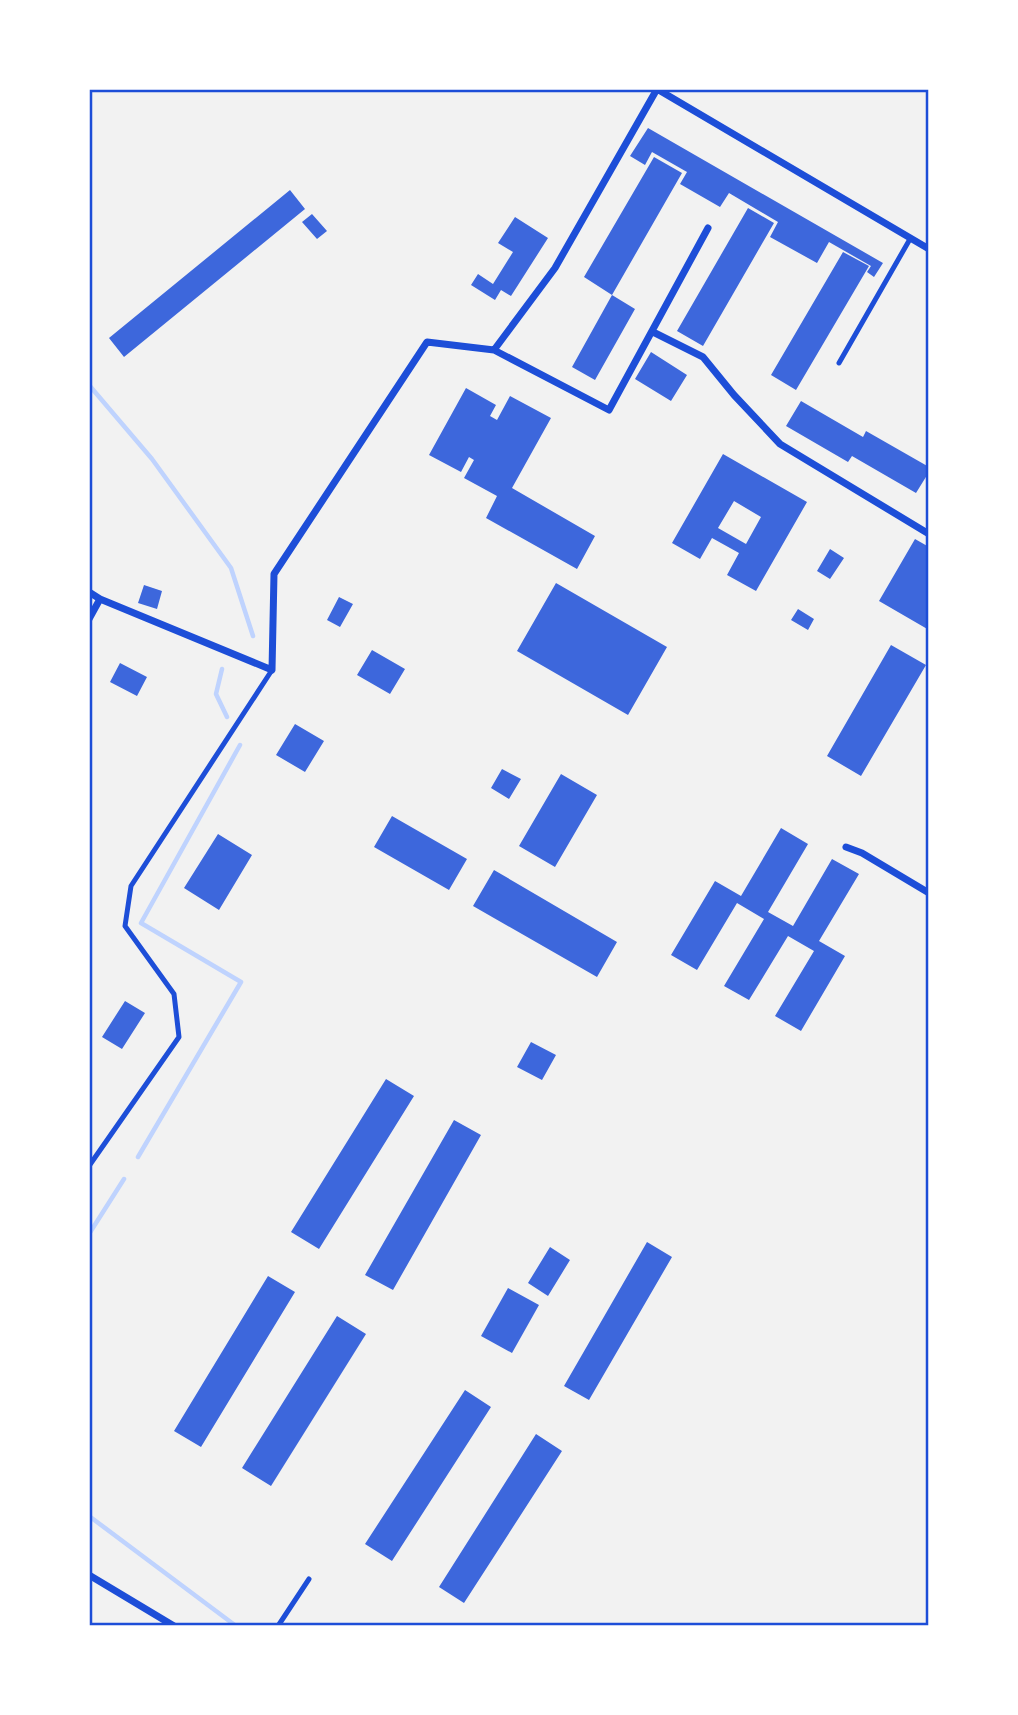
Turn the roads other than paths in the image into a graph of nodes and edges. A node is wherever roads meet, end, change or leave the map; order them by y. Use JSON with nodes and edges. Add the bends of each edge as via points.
{"nodes":[{"id":1,"x":657,"y":89,"type":"edge"},
{"id":2,"x":708,"y":228,"type":"dead end"},
{"id":3,"x":911,"y":239,"type":"junction"},
{"id":4,"x":929,"y":249,"type":"edge"},
{"id":5,"x":653,"y":332,"type":"junction"},
{"id":6,"x":494,"y":350,"type":"junction"},
{"id":7,"x":839,"y":363,"type":"dead end"},
{"id":8,"x":929,"y":534,"type":"edge"},
{"id":9,"x":89,"y":592,"type":"edge"},
{"id":10,"x":100,"y":599,"type":"junction"},
{"id":11,"x":89,"y":620,"type":"edge"},
{"id":12,"x":272,"y":670,"type":"junction"},
{"id":13,"x":846,"y":847,"type":"dead end"},
{"id":14,"x":929,"y":893,"type":"edge"},
{"id":15,"x":89,"y":1166,"type":"edge"},
{"id":16,"x":89,"y":1575,"type":"edge"},
{"id":17,"x":309,"y":1579,"type":"dead end"},
{"id":18,"x":174,"y":1626,"type":"edge"},
{"id":19,"x":278,"y":1626,"type":"edge"}],
"edges":[{"from":1,"to":3,"type":"street"},
{"from":1,"to":6,"type":"street","via":[[555,268]]},
{"from":2,"to":5,"type":"street"},
{"from":3,"to":4,"type":"street"},
{"from":3,"to":7,"type":"lane"},
{"from":5,"to":6,"type":"street","via":[[609,410]]},
{"from":5,"to":8,"type":"street","via":[[703,357],[780,444]]},
{"from":6,"to":12,"type":"street","via":[[427,342],[274,574]]},
{"from":9,"to":10,"type":"street"},
{"from":10,"to":11,"type":"street"},
{"from":10,"to":12,"type":"street"},
{"from":12,"to":15,"type":"lane","via":[[131,886],[125,926],[174,994],[179,1037]]},
{"from":13,"to":14,"type":"street"},
{"from":16,"to":18,"type":"street"},
{"from":17,"to":19,"type":"lane"}]}
